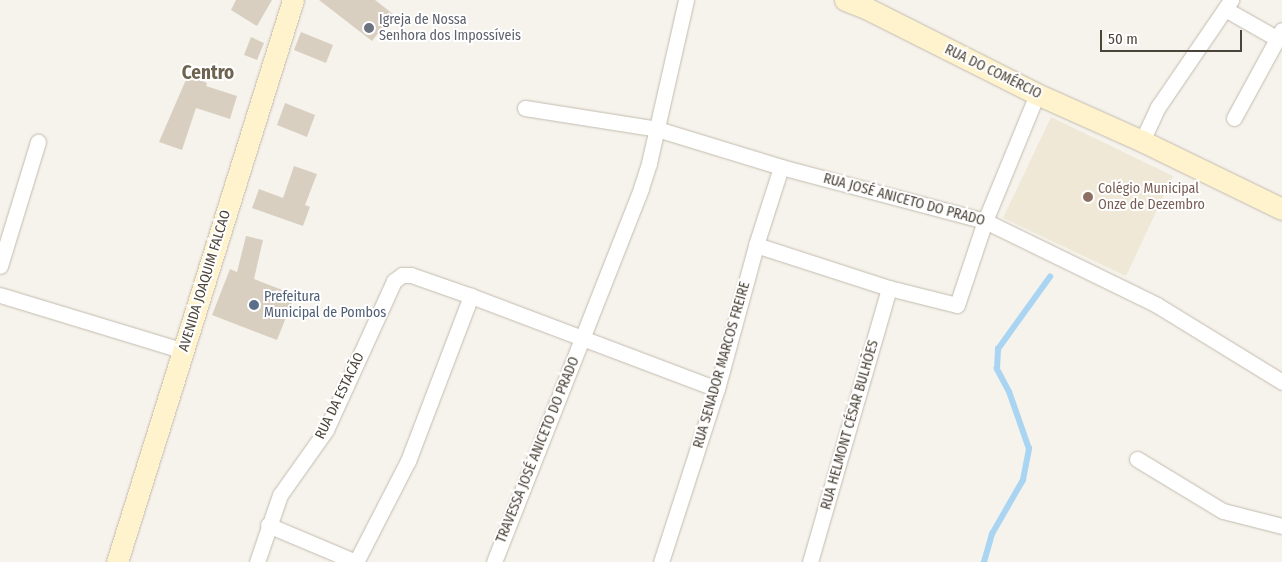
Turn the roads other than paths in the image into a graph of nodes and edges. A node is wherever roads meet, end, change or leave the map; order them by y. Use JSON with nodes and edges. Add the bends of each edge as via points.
{"nodes":[{"id":1,"x":293,"y":0,"type":"edge"},
{"id":2,"x":686,"y":0,"type":"edge"},
{"id":3,"x":845,"y":0,"type":"edge"},
{"id":4,"x":868,"y":4,"type":"edge"},
{"id":5,"x":1228,"y":4,"type":"edge"},
{"id":6,"x":1279,"y":34,"type":"edge"},
{"id":7,"x":1037,"y":94,"type":"junction"},
{"id":8,"x":525,"y":108,"type":"dead end"},
{"id":9,"x":1234,"y":118,"type":"dead end"},
{"id":10,"x":657,"y":129,"type":"junction"},
{"id":11,"x":1142,"y":141,"type":"junction"},
{"id":12,"x":38,"y":142,"type":"dead end"},
{"id":13,"x":781,"y":167,"type":"junction"},
{"id":14,"x":1282,"y":209,"type":"edge"},
{"id":15,"x":985,"y":221,"type":"junction"},
{"id":16,"x":756,"y":245,"type":"junction"},
{"id":17,"x":0,"y":266,"type":"edge"},
{"id":18,"x":394,"y":281,"type":"joint"},
{"id":19,"x":890,"y":288,"type":"junction"},
{"id":20,"x":0,"y":295,"type":"edge"},
{"id":21,"x":471,"y":296,"type":"junction"},
{"id":22,"x":583,"y":339,"type":"junction"},
{"id":23,"x":184,"y":351,"type":"junction"},
{"id":24,"x":1282,"y":382,"type":"edge"},
{"id":25,"x":717,"y":390,"type":"junction"},
{"id":26,"x":1137,"y":459,"type":"dead end"},
{"id":27,"x":268,"y":525,"type":"junction"},
{"id":28,"x":1282,"y":526,"type":"edge"},
{"id":29,"x":117,"y":562,"type":"edge"},
{"id":30,"x":257,"y":562,"type":"edge"},
{"id":31,"x":356,"y":562,"type":"edge"},
{"id":32,"x":494,"y":562,"type":"edge"},
{"id":33,"x":661,"y":562,"type":"edge"},
{"id":34,"x":810,"y":562,"type":"edge"}],
"edges":[{"from":1,"to":23,"type":"street","name":"AVENIDA JOAQUIM FALCAO"},
{"from":2,"to":10,"type":"street","name":"TRAVESSA JOSÉ ANICETO DO PRADO"},
{"from":3,"to":4,"type":"street","name":"RUA DO COMÉRCIO"},
{"from":4,"to":7,"type":"street","name":"RUA DO COMÉRCIO"},
{"from":5,"to":6,"type":"street"},
{"from":5,"to":11,"type":"street","via":[[1158,107]]},
{"from":6,"to":9,"type":"street"},
{"from":7,"to":11,"type":"street","name":"RUA DO COMÉRCIO"},
{"from":7,"to":15,"type":"street"},
{"from":8,"to":10,"type":"street","name":"RUA JOSÉ ANICETO DO PRADO"},
{"from":10,"to":13,"type":"street","name":"RUA JOSÉ ANICETO DO PRADO"},
{"from":10,"to":22,"type":"street","name":"TRAVESSA JOSÉ ANICETO DO PRADO","via":[[641,188]]},
{"from":11,"to":14,"type":"street","name":"RUA DO COMÉRCIO"},
{"from":12,"to":17,"type":"street"},
{"from":13,"to":15,"type":"street","name":"RUA JOSÉ ANICETO DO PRADO"},
{"from":13,"to":16,"type":"street","name":"RUA SENADOR MARCOS FREIRE"},
{"from":15,"to":19,"type":"street","via":[[957,305]]},
{"from":15,"to":24,"type":"street","name":"RUA JOSÉ ANICETO DO PRADO","via":[[1157,305]]},
{"from":16,"to":19,"type":"street"},
{"from":16,"to":25,"type":"street","name":"RUA SENADOR MARCOS FREIRE"},
{"from":18,"to":21,"type":"street","name":"TRAVESSA JOSÉ ANICETO DO PRADO","via":[[411,275]]},
{"from":18,"to":27,"type":"street","name":"RUA DA ESTACÃO","via":[[326,430],[280,494]]},
{"from":19,"to":34,"type":"street","name":"RUA HELMONT CÉSAR BULHÕES"},
{"from":20,"to":23,"type":"street"},
{"from":21,"to":22,"type":"street","name":"TRAVESSA JOSÉ ANICETO DO PRADO"},
{"from":21,"to":31,"type":"street","via":[[408,461]]},
{"from":22,"to":25,"type":"street","name":"TRAVESSA JOSÉ ANICETO DO PRADO"},
{"from":22,"to":32,"type":"street","name":"TRAVESSA JOSÉ ANICETO DO PRADO"},
{"from":23,"to":29,"type":"street","name":"AVENIDA JOAQUIM FALCAO"},
{"from":25,"to":33,"type":"street","name":"RUA SENADOR MARCOS FREIRE"},
{"from":26,"to":28,"type":"street","via":[[1223,511]]},
{"from":27,"to":30,"type":"street","name":"RUA DA ESTACÃO"},
{"from":27,"to":31,"type":"street"}]}
